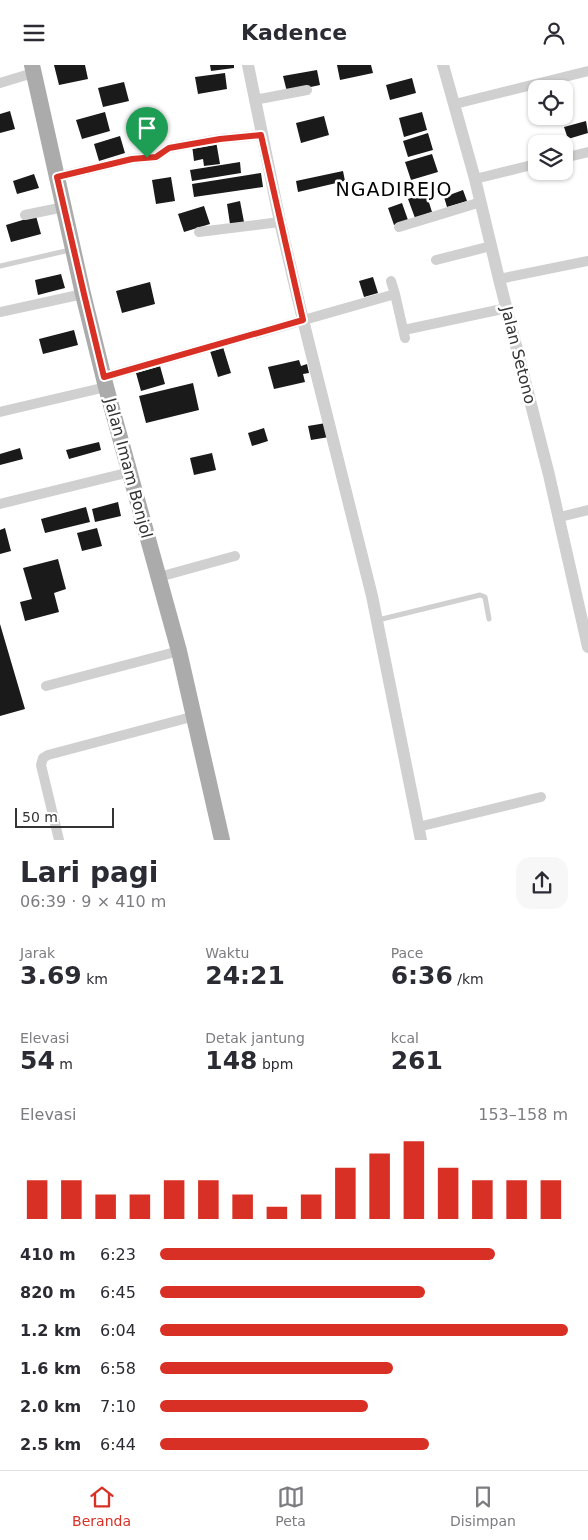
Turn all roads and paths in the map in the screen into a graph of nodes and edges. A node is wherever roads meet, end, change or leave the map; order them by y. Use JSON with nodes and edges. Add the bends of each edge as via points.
{"nodes":[{"id":1,"x":248,"y":65,"type":"edge"},
{"id":2,"x":443,"y":65,"type":"edge"},
{"id":3,"x":33,"y":69,"type":"edge"},
{"id":4,"x":588,"y":71,"type":"edge"},
{"id":5,"x":0,"y":83,"type":"edge"},
{"id":6,"x":307,"y":90,"type":"dead end"},
{"id":7,"x":254,"y":100,"type":"junction"},
{"id":8,"x":454,"y":105,"type":"junction"},
{"id":9,"x":261,"y":135,"type":"junction"},
{"id":10,"x":588,"y":152,"type":"edge"},
{"id":11,"x":573,"y":155,"type":"edge"},
{"id":12,"x":528,"y":166,"type":"edge"},
{"id":13,"x":57,"y":177,"type":"junction"},
{"id":14,"x":475,"y":179,"type":"junction"},
{"id":15,"x":481,"y":202,"type":"junction"},
{"id":16,"x":64,"y":207,"type":"junction"},
{"id":17,"x":25,"y":215,"type":"dead end"},
{"id":18,"x":280,"y":222,"type":"junction"},
{"id":19,"x":399,"y":227,"type":"dead end"},
{"id":20,"x":198,"y":232,"type":"dead end"},
{"id":21,"x":492,"y":246,"type":"junction"},
{"id":22,"x":73,"y":249,"type":"junction"},
{"id":23,"x":436,"y":259,"type":"dead end"},
{"id":24,"x":588,"y":261,"type":"edge"},
{"id":25,"x":0,"y":266,"type":"edge"},
{"id":26,"x":499,"y":279,"type":"junction"},
{"id":27,"x":391,"y":281,"type":"dead end"},
{"id":28,"x":84,"y":294,"type":"junction"},
{"id":29,"x":395,"y":294,"type":"junction"},
{"id":30,"x":507,"y":308,"type":"junction"},
{"id":31,"x":0,"y":312,"type":"edge"},
{"id":32,"x":303,"y":320,"type":"junction"},
{"id":33,"x":105,"y":382,"type":"junction"},
{"id":34,"x":0,"y":412,"type":"edge"},
{"id":35,"x":130,"y":472,"type":"junction"},
{"id":36,"x":0,"y":504,"type":"edge"},
{"id":37,"x":588,"y":510,"type":"edge"},
{"id":38,"x":560,"y":517,"type":"junction"},
{"id":39,"x":235,"y":556,"type":"dead end"},
{"id":40,"x":159,"y":577,"type":"junction"},
{"id":41,"x":584,"y":610,"type":"edge"},
{"id":42,"x":489,"y":619,"type":"dead end"},
{"id":43,"x":377,"y":620,"type":"junction"},
{"id":44,"x":588,"y":647,"type":"edge"},
{"id":45,"x":179,"y":651,"type":"junction"},
{"id":46,"x":46,"y":686,"type":"dead end"},
{"id":47,"x":195,"y":716,"type":"junction"},
{"id":48,"x":541,"y":797,"type":"dead end"},
{"id":49,"x":418,"y":827,"type":"junction"},
{"id":50,"x":59,"y":840,"type":"edge"},
{"id":51,"x":222,"y":840,"type":"edge"},
{"id":52,"x":421,"y":840,"type":"edge"}],
"edges":[{"from":1,"to":7,"type":"street"},
{"from":2,"to":8,"type":"street","name":"Jalan Setono"},
{"from":3,"to":5,"type":"street"},
{"from":3,"to":13,"type":"main road","name":"Jalan Imam Bonjol"},
{"from":4,"to":8,"type":"street"},
{"from":6,"to":7,"type":"street"},
{"from":7,"to":9,"type":"street"},
{"from":8,"to":14,"type":"street","name":"Jalan Setono"},
{"from":9,"to":13,"type":"street","via":[[169,148],[156,157],[132,159]]},
{"from":9,"to":18,"type":"street"},
{"from":10,"to":11,"type":"street"},
{"from":12,"to":14,"type":"street"},
{"from":13,"to":16,"type":"main road","name":"Jalan Imam Bonjol"},
{"from":14,"to":15,"type":"street","name":"Jalan Setono"},
{"from":15,"to":19,"type":"street"},
{"from":15,"to":21,"type":"street","name":"Jalan Setono"},
{"from":16,"to":17,"type":"street"},
{"from":16,"to":22,"type":"main road","name":"Jalan Imam Bonjol"},
{"from":18,"to":20,"type":"street"},
{"from":18,"to":32,"type":"street"},
{"from":21,"to":23,"type":"street"},
{"from":21,"to":26,"type":"street","name":"Jalan Setono"},
{"from":22,"to":25,"type":"lane"},
{"from":22,"to":28,"type":"main road","name":"Jalan Imam Bonjol"},
{"from":24,"to":26,"type":"street"},
{"from":26,"to":30,"type":"street","name":"Jalan Setono"},
{"from":27,"to":29,"type":"street"},
{"from":28,"to":31,"type":"street"},
{"from":28,"to":33,"type":"main road","name":"Jalan Imam Bonjol"},
{"from":29,"to":30,"type":"street","via":[[405,334]]},
{"from":29,"to":32,"type":"street"},
{"from":30,"to":38,"type":"street","name":"Jalan Setono"},
{"from":32,"to":33,"type":"street"},
{"from":32,"to":43,"type":"street"},
{"from":33,"to":34,"type":"street"},
{"from":33,"to":35,"type":"main road","name":"Jalan Imam Bonjol"},
{"from":35,"to":36,"type":"street"},
{"from":35,"to":40,"type":"main road","name":"Jalan Imam Bonjol"},
{"from":37,"to":38,"type":"street"},
{"from":38,"to":41,"type":"street","name":"Jalan Setono"},
{"from":39,"to":40,"type":"street"},
{"from":40,"to":45,"type":"main road","name":"Jalan Imam Bonjol"},
{"from":41,"to":44,"type":"street","name":"Jalan Setono"},
{"from":42,"to":43,"type":"lane","via":[[484,597],[480,595]]},
{"from":43,"to":49,"type":"street"},
{"from":45,"to":46,"type":"street"},
{"from":45,"to":47,"type":"main road","name":"Jalan Imam Bonjol"},
{"from":47,"to":50,"type":"street","via":[[42,759]]},
{"from":47,"to":51,"type":"main road","name":"Jalan Imam Bonjol"},
{"from":48,"to":49,"type":"street"},
{"from":49,"to":52,"type":"street"}]}
